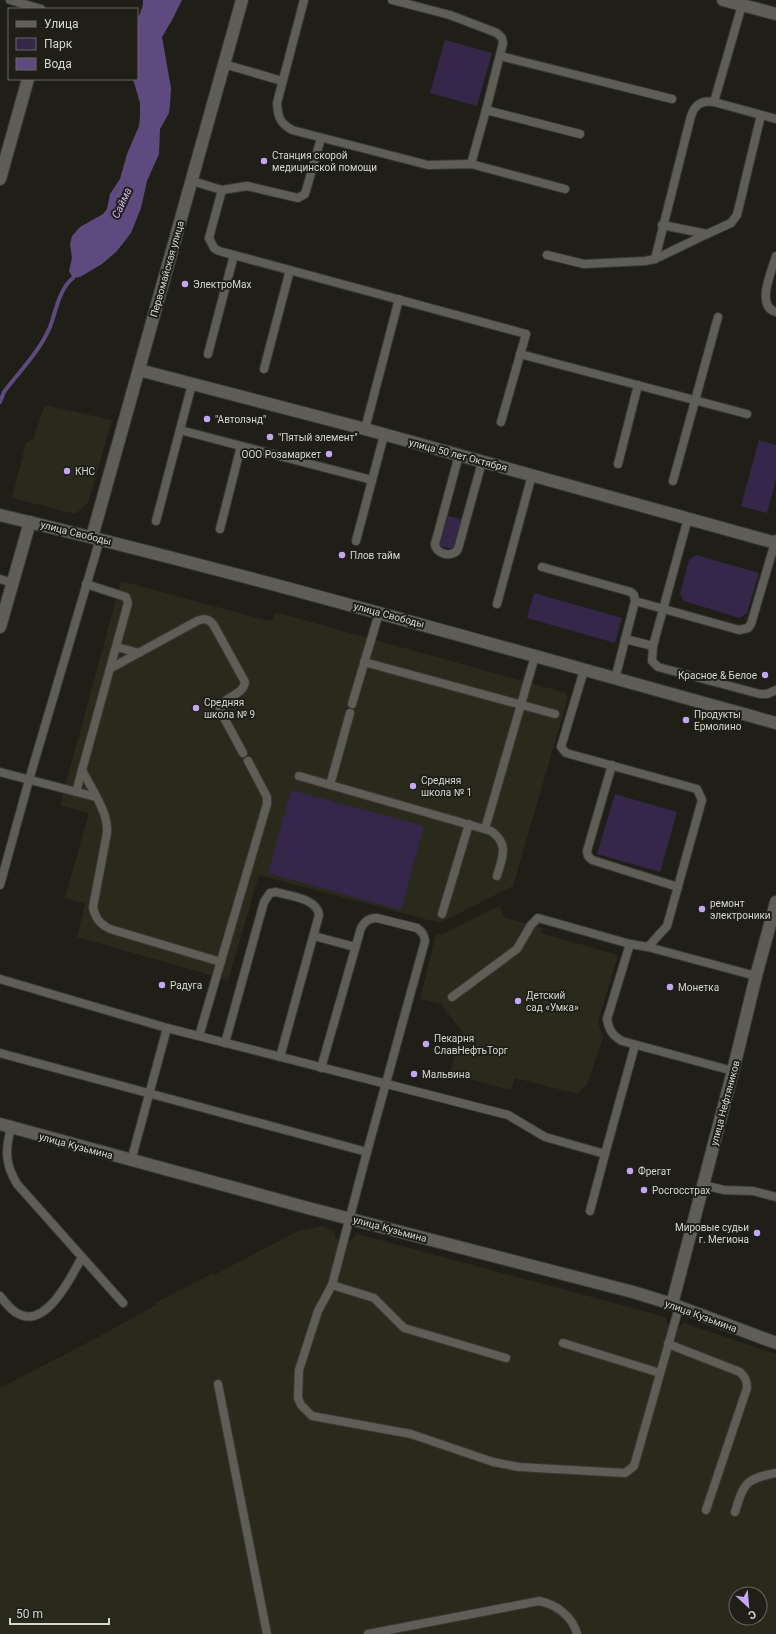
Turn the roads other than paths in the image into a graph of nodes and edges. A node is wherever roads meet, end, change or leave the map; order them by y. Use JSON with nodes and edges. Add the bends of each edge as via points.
{"nodes":[{"id":1,"x":10,"y":0,"type":"edge"},
{"id":2,"x":242,"y":0,"type":"edge"},
{"id":3,"x":304,"y":0,"type":"edge"},
{"id":4,"x":392,"y":0,"type":"edge"},
{"id":5,"x":723,"y":0,"type":"edge"},
{"id":6,"x":742,"y":5,"type":"junction"},
{"id":7,"x":38,"y":8,"type":"edge"},
{"id":8,"x":776,"y":14,"type":"edge"},
{"id":9,"x":500,"y":56,"type":"junction"},
{"id":10,"x":224,"y":64,"type":"junction"},
{"id":11,"x":28,"y":80,"type":"edge"},
{"id":12,"x":282,"y":81,"type":"junction"},
{"id":13,"x":672,"y":99,"type":"dead end"},
{"id":14,"x":714,"y":102,"type":"junction"},
{"id":15,"x":486,"y":110,"type":"junction"},
{"id":16,"x":761,"y":115,"type":"junction"},
{"id":17,"x":776,"y":119,"type":"edge"},
{"id":18,"x":580,"y":134,"type":"dead end"},
{"id":19,"x":321,"y":138,"type":"junction"},
{"id":20,"x":471,"y":164,"type":"junction"},
{"id":21,"x":0,"y":174,"type":"edge"},
{"id":22,"x":192,"y":181,"type":"junction"},
{"id":23,"x":565,"y":189,"type":"dead end"},
{"id":24,"x":222,"y":190,"type":"junction"},
{"id":25,"x":662,"y":225,"type":"junction"},
{"id":26,"x":707,"y":234,"type":"junction"},
{"id":27,"x":234,"y":255,"type":"junction"},
{"id":28,"x":547,"y":255,"type":"dead end"},
{"id":29,"x":776,"y":256,"type":"edge"},
{"id":30,"x":655,"y":259,"type":"junction"},
{"id":31,"x":290,"y":270,"type":"junction"},
{"id":32,"x":399,"y":299,"type":"junction"},
{"id":33,"x":776,"y":312,"type":"edge"},
{"id":34,"x":718,"y":317,"type":"dead end"},
{"id":35,"x":208,"y":354,"type":"dead end"},
{"id":36,"x":520,"y":354,"type":"junction"},
{"id":37,"x":264,"y":369,"type":"dead end"},
{"id":38,"x":139,"y":370,"type":"junction"},
{"id":39,"x":192,"y":384,"type":"junction"},
{"id":40,"x":638,"y":385,"type":"junction"},
{"id":41,"x":695,"y":400,"type":"junction"},
{"id":42,"x":747,"y":414,"type":"dead end"},
{"id":43,"x":501,"y":422,"type":"dead end"},
{"id":44,"x":365,"y":429,"type":"junction"},
{"id":45,"x":180,"y":430,"type":"junction"},
{"id":46,"x":384,"y":435,"type":"junction"},
{"id":47,"x":241,"y":446,"type":"junction"},
{"id":48,"x":459,"y":455,"type":"junction"},
{"id":49,"x":482,"y":462,"type":"junction"},
{"id":50,"x":618,"y":464,"type":"dead end"},
{"id":51,"x":532,"y":475,"type":"junction"},
{"id":52,"x":372,"y":480,"type":"junction"},
{"id":53,"x":673,"y":481,"type":"dead end"},
{"id":54,"x":0,"y":515,"type":"edge"},
{"id":55,"x":688,"y":518,"type":"junction"},
{"id":56,"x":156,"y":521,"type":"dead end"},
{"id":57,"x":30,"y":522,"type":"junction"},
{"id":58,"x":220,"y":529,"type":"dead end"},
{"id":59,"x":96,"y":538,"type":"junction"},
{"id":60,"x":356,"y":541,"type":"dead end"},
{"id":61,"x":776,"y":541,"type":"edge"},
{"id":62,"x":542,"y":567,"type":"dead end"},
{"id":63,"x":0,"y":579,"type":"edge"},
{"id":64,"x":13,"y":583,"type":"junction"},
{"id":65,"x":86,"y":584,"type":"junction"},
{"id":66,"x":635,"y":601,"type":"junction"},
{"id":67,"x":497,"y":604,"type":"dead end"},
{"id":68,"x":664,"y":609,"type":"junction"},
{"id":69,"x":379,"y":613,"type":"junction"},
{"id":70,"x":0,"y":627,"type":"edge"},
{"id":71,"x":625,"y":639,"type":"junction"},
{"id":72,"x":653,"y":646,"type":"junction"},
{"id":73,"x":117,"y":647,"type":"junction"},
{"id":74,"x":138,"y":653,"type":"junction"},
{"id":75,"x":535,"y":656,"type":"junction"},
{"id":76,"x":364,"y":662,"type":"junction"},
{"id":77,"x":111,"y":668,"type":"junction"},
{"id":78,"x":584,"y":670,"type":"junction"},
{"id":79,"x":615,"y":679,"type":"junction"},
{"id":80,"x":776,"y":690,"type":"edge"},
{"id":81,"x":352,"y":704,"type":"dead end"},
{"id":82,"x":521,"y":704,"type":"junction"},
{"id":83,"x":350,"y":713,"type":"dead end"},
{"id":84,"x":555,"y":714,"type":"dead end"},
{"id":85,"x":776,"y":723,"type":"edge"},
{"id":86,"x":243,"y":753,"type":"dead end"},
{"id":87,"x":248,"y":761,"type":"dead end"},
{"id":88,"x":612,"y":765,"type":"junction"},
{"id":89,"x":82,"y":770,"type":"junction"},
{"id":90,"x":0,"y":772,"type":"edge"},
{"id":91,"x":299,"y":776,"type":"dead end"},
{"id":92,"x":29,"y":780,"type":"junction"},
{"id":93,"x":330,"y":785,"type":"junction"},
{"id":94,"x":76,"y":792,"type":"junction"},
{"id":95,"x":96,"y":797,"type":"junction"},
{"id":96,"x":469,"y":824,"type":"junction"},
{"id":97,"x":485,"y":829,"type":"junction"},
{"id":98,"x":497,"y":876,"type":"dead end"},
{"id":99,"x":0,"y":884,"type":"edge"},
{"id":100,"x":678,"y":887,"type":"junction"},
{"id":101,"x":776,"y":902,"type":"edge"},
{"id":102,"x":442,"y":914,"type":"dead end"},
{"id":103,"x":314,"y":936,"type":"junction"},
{"id":104,"x":630,"y":944,"type":"junction"},
{"id":105,"x":355,"y":947,"type":"junction"},
{"id":106,"x":648,"y":947,"type":"junction"},
{"id":107,"x":221,"y":962,"type":"junction"},
{"id":108,"x":756,"y":976,"type":"junction"},
{"id":109,"x":0,"y":979,"type":"edge"},
{"id":110,"x":452,"y":998,"type":"dead end"},
{"id":111,"x":167,"y":1028,"type":"junction"},
{"id":112,"x":200,"y":1036,"type":"junction"},
{"id":113,"x":225,"y":1043,"type":"junction"},
{"id":114,"x":635,"y":1045,"type":"junction"},
{"id":115,"x":0,"y":1053,"type":"edge"},
{"id":116,"x":280,"y":1057,"type":"junction"},
{"id":117,"x":321,"y":1068,"type":"junction"},
{"id":118,"x":734,"y":1071,"type":"junction"},
{"id":119,"x":386,"y":1084,"type":"junction"},
{"id":120,"x":150,"y":1093,"type":"junction"},
{"id":121,"x":6,"y":1126,"type":"edge"},
{"id":122,"x":367,"y":1152,"type":"junction"},
{"id":123,"x":605,"y":1154,"type":"junction"},
{"id":124,"x":131,"y":1161,"type":"junction"},
{"id":125,"x":703,"y":1185,"type":"junction"},
{"id":126,"x":776,"y":1197,"type":"edge"},
{"id":127,"x":590,"y":1211,"type":"dead end"},
{"id":128,"x":349,"y":1218,"type":"junction"},
{"id":129,"x":82,"y":1257,"type":"junction"},
{"id":130,"x":332,"y":1285,"type":"junction"},
{"id":131,"x":0,"y":1296,"type":"edge"},
{"id":132,"x":123,"y":1303,"type":"dead end"},
{"id":133,"x":675,"y":1306,"type":"junction"},
{"id":134,"x":563,"y":1343,"type":"dead end"},
{"id":135,"x":776,"y":1343,"type":"edge"},
{"id":136,"x":668,"y":1344,"type":"junction"},
{"id":137,"x":506,"y":1358,"type":"dead end"},
{"id":138,"x":660,"y":1373,"type":"junction"},
{"id":139,"x":218,"y":1384,"type":"dead end"},
{"id":140,"x":776,"y":1473,"type":"edge"},
{"id":141,"x":706,"y":1510,"type":"dead end"},
{"id":142,"x":735,"y":1512,"type":"dead end"},
{"id":143,"x":268,"y":1634,"type":"edge"},
{"id":144,"x":368,"y":1634,"type":"edge"},
{"id":145,"x":577,"y":1634,"type":"edge"}],
"edges":[{"from":1,"to":7,"type":"lane"},
{"from":2,"to":10,"type":"street","name":"Первомайская улица"},
{"from":3,"to":12,"type":"lane"},
{"from":4,"to":9,"type":"lane","via":[[450,15],[497,33],[503,44]]},
{"from":5,"to":6,"type":"street"},
{"from":6,"to":8,"type":"street"},
{"from":6,"to":14,"type":"lane"},
{"from":9,"to":13,"type":"lane"},
{"from":9,"to":15,"type":"lane"},
{"from":10,"to":12,"type":"lane"},
{"from":10,"to":22,"type":"street","name":"Первомайская улица"},
{"from":11,"to":21,"type":"street"},
{"from":12,"to":19,"type":"lane","via":[[277,103],[278,115],[284,125],[292,130]]},
{"from":14,"to":16,"type":"lane"},
{"from":14,"to":25,"type":"lane","via":[[702,102],[694,108]]},
{"from":15,"to":18,"type":"lane"},
{"from":15,"to":20,"type":"lane"},
{"from":16,"to":17,"type":"lane"},
{"from":16,"to":26,"type":"lane","via":[[736,215],[731,223]]},
{"from":19,"to":20,"type":"lane","via":[[428,165]]},
{"from":19,"to":24,"type":"lane","via":[[305,194],[298,198],[247,186]]},
{"from":20,"to":23,"type":"lane"},
{"from":22,"to":24,"type":"lane"},
{"from":22,"to":38,"type":"street","name":"Первомайская улица"},
{"from":24,"to":27,"type":"lane","via":[[209,238],[214,248]]},
{"from":25,"to":26,"type":"lane"},
{"from":25,"to":30,"type":"lane"},
{"from":26,"to":30,"type":"lane"},
{"from":27,"to":31,"type":"lane"},
{"from":27,"to":35,"type":"lane"},
{"from":28,"to":30,"type":"lane","via":[[584,264]]},
{"from":29,"to":33,"type":"lane","via":[[765,304],[768,309]]},
{"from":31,"to":32,"type":"lane"},
{"from":31,"to":37,"type":"lane"},
{"from":32,"to":36,"type":"lane","via":[[526,334]]},
{"from":32,"to":44,"type":"lane"},
{"from":34,"to":41,"type":"lane"},
{"from":36,"to":40,"type":"lane"},
{"from":36,"to":43,"type":"lane"},
{"from":38,"to":39,"type":"street","name":"улица 50 лет Октября"},
{"from":38,"to":59,"type":"street","name":"Первомайская улица"},
{"from":39,"to":44,"type":"street","name":"улица 50 лет Октября"},
{"from":39,"to":45,"type":"lane"},
{"from":40,"to":41,"type":"lane"},
{"from":40,"to":50,"type":"lane"},
{"from":41,"to":42,"type":"lane"},
{"from":41,"to":53,"type":"lane"},
{"from":44,"to":46,"type":"street","name":"улица 50 лет Октября"},
{"from":45,"to":47,"type":"lane"},
{"from":45,"to":56,"type":"lane"},
{"from":46,"to":48,"type":"street","name":"улица 50 лет Октября"},
{"from":46,"to":52,"type":"lane"},
{"from":47,"to":52,"type":"lane"},
{"from":47,"to":58,"type":"lane"},
{"from":48,"to":49,"type":"street","name":"улица 50 лет Октября"},
{"from":48,"to":49,"type":"lane","via":[[435,544],[439,552],[451,555],[458,549]]},
{"from":49,"to":51,"type":"street","name":"улица 50 лет Октября"},
{"from":51,"to":55,"type":"street","name":"улица 50 лет Октября"},
{"from":51,"to":67,"type":"lane"},
{"from":52,"to":60,"type":"lane"},
{"from":54,"to":57,"type":"street","name":"улица Свободы"},
{"from":55,"to":61,"type":"street","name":"улица 50 лет Октября"},
{"from":55,"to":68,"type":"lane"},
{"from":57,"to":59,"type":"street","name":"улица Свободы"},
{"from":57,"to":64,"type":"street"},
{"from":59,"to":65,"type":"lane"},
{"from":59,"to":69,"type":"street","name":"улица Свободы"},
{"from":61,"to":68,"type":"lane","via":[[748,628],[739,630]]},
{"from":62,"to":66,"type":"lane","via":[[631,592]]},
{"from":63,"to":64,"type":"lane"},
{"from":64,"to":70,"type":"street"},
{"from":65,"to":73,"type":"lane","via":[[124,596],[128,600]]},
{"from":65,"to":92,"type":"lane"},
{"from":66,"to":68,"type":"lane"},
{"from":66,"to":71,"type":"lane"},
{"from":68,"to":72,"type":"lane"},
{"from":69,"to":75,"type":"street","name":"улица Свободы"},
{"from":69,"to":76,"type":"lane"},
{"from":71,"to":72,"type":"lane"},
{"from":71,"to":79,"type":"lane"},
{"from":72,"to":80,"type":"lane","via":[[652,661],[658,667],[760,694]]},
{"from":73,"to":74,"type":"lane"},
{"from":73,"to":77,"type":"lane"},
{"from":74,"to":77,"type":"lane"},
{"from":74,"to":86,"type":"lane","via":[[198,620],[209,620],[214,624],[245,682],[242,690],[224,701],[220,708]]},
{"from":75,"to":78,"type":"street","name":"улица Свободы"},
{"from":75,"to":82,"type":"lane"},
{"from":76,"to":81,"type":"lane"},
{"from":76,"to":82,"type":"lane"},
{"from":77,"to":89,"type":"lane"},
{"from":78,"to":79,"type":"street","name":"улица Свободы"},
{"from":78,"to":88,"type":"lane","via":[[561,748],[566,753]]},
{"from":79,"to":85,"type":"street","name":"улица Свободы"},
{"from":82,"to":84,"type":"lane"},
{"from":82,"to":97,"type":"lane"},
{"from":83,"to":93,"type":"lane"},
{"from":87,"to":107,"type":"lane","via":[[267,797],[267,804]]},
{"from":88,"to":100,"type":"lane","via":[[587,851],[588,856],[592,860]]},
{"from":88,"to":100,"type":"lane","via":[[697,789],[702,800]]},
{"from":89,"to":94,"type":"lane"},
{"from":89,"to":95,"type":"lane"},
{"from":90,"to":92,"type":"lane"},
{"from":91,"to":93,"type":"lane"},
{"from":92,"to":94,"type":"lane"},
{"from":92,"to":99,"type":"lane"},
{"from":93,"to":96,"type":"lane"},
{"from":94,"to":95,"type":"lane"},
{"from":95,"to":107,"type":"lane","via":[[105,814],[108,828],[93,907],[98,921],[110,929]]},
{"from":96,"to":97,"type":"lane"},
{"from":96,"to":102,"type":"lane"},
{"from":97,"to":98,"type":"lane","via":[[496,834],[504,846]]},
{"from":100,"to":106,"type":"lane","via":[[667,926]]},
{"from":101,"to":108,"type":"street","name":"улица Нефтяников"},
{"from":103,"to":105,"type":"lane"},
{"from":103,"to":113,"type":"lane","via":[[320,915],[316,906],[276,892],[266,896]]},
{"from":103,"to":116,"type":"lane"},
{"from":104,"to":106,"type":"lane"},
{"from":104,"to":110,"type":"lane","via":[[538,918],[517,948]]},
{"from":104,"to":114,"type":"lane","via":[[607,1019],[612,1034],[622,1041]]},
{"from":105,"to":117,"type":"lane"},
{"from":105,"to":119,"type":"lane","via":[[360,928],[370,918],[417,928],[424,935],[425,940]]},
{"from":106,"to":108,"type":"lane"},
{"from":107,"to":112,"type":"lane"},
{"from":108,"to":118,"type":"street","name":"улица Нефтяников"},
{"from":109,"to":111,"type":"lane"},
{"from":111,"to":112,"type":"lane"},
{"from":111,"to":120,"type":"lane"},
{"from":112,"to":113,"type":"lane"},
{"from":113,"to":116,"type":"lane"},
{"from":114,"to":118,"type":"lane"},
{"from":114,"to":123,"type":"lane"},
{"from":115,"to":120,"type":"lane"},
{"from":116,"to":117,"type":"lane"},
{"from":117,"to":119,"type":"lane"},
{"from":118,"to":125,"type":"street","name":"улица Нефтяников"},
{"from":119,"to":122,"type":"lane"},
{"from":119,"to":123,"type":"lane","via":[[508,1115],[545,1137]]},
{"from":120,"to":122,"type":"lane"},
{"from":120,"to":124,"type":"lane"},
{"from":121,"to":124,"type":"street","name":"улица Кузьмина"},
{"from":121,"to":129,"type":"lane","via":[[6,1153],[12,1176]]},
{"from":122,"to":128,"type":"lane"},
{"from":123,"to":127,"type":"lane"},
{"from":124,"to":128,"type":"street","name":"улица Кузьмина"},
{"from":125,"to":126,"type":"lane","via":[[724,1190],[753,1191]]},
{"from":125,"to":133,"type":"street","name":"улица Нефтяников"},
{"from":128,"to":130,"type":"lane"},
{"from":128,"to":133,"type":"street","name":"улица Кузьмина","via":[[632,1292]]},
{"from":129,"to":131,"type":"lane","via":[[55,1300],[34,1316],[16,1313]]},
{"from":129,"to":132,"type":"lane"},
{"from":130,"to":137,"type":"lane","via":[[374,1298],[404,1328]]},
{"from":130,"to":138,"type":"lane","via":[[318,1311],[300,1370],[298,1398],[300,1405],[312,1416],[411,1434],[493,1462],[519,1467],[625,1473],[634,1466]]},
{"from":133,"to":135,"type":"street","name":"улица Кузьмина"},
{"from":133,"to":136,"type":"lane"},
{"from":134,"to":138,"type":"lane"},
{"from":136,"to":138,"type":"lane"},
{"from":136,"to":141,"type":"lane","via":[[740,1372],[747,1382]]},
{"from":139,"to":143,"type":"lane"},
{"from":140,"to":142,"type":"lane","via":[[749,1482],[741,1492]]},
{"from":144,"to":145,"type":"lane","via":[[539,1601],[546,1602],[567,1615],[572,1620]]}]}
